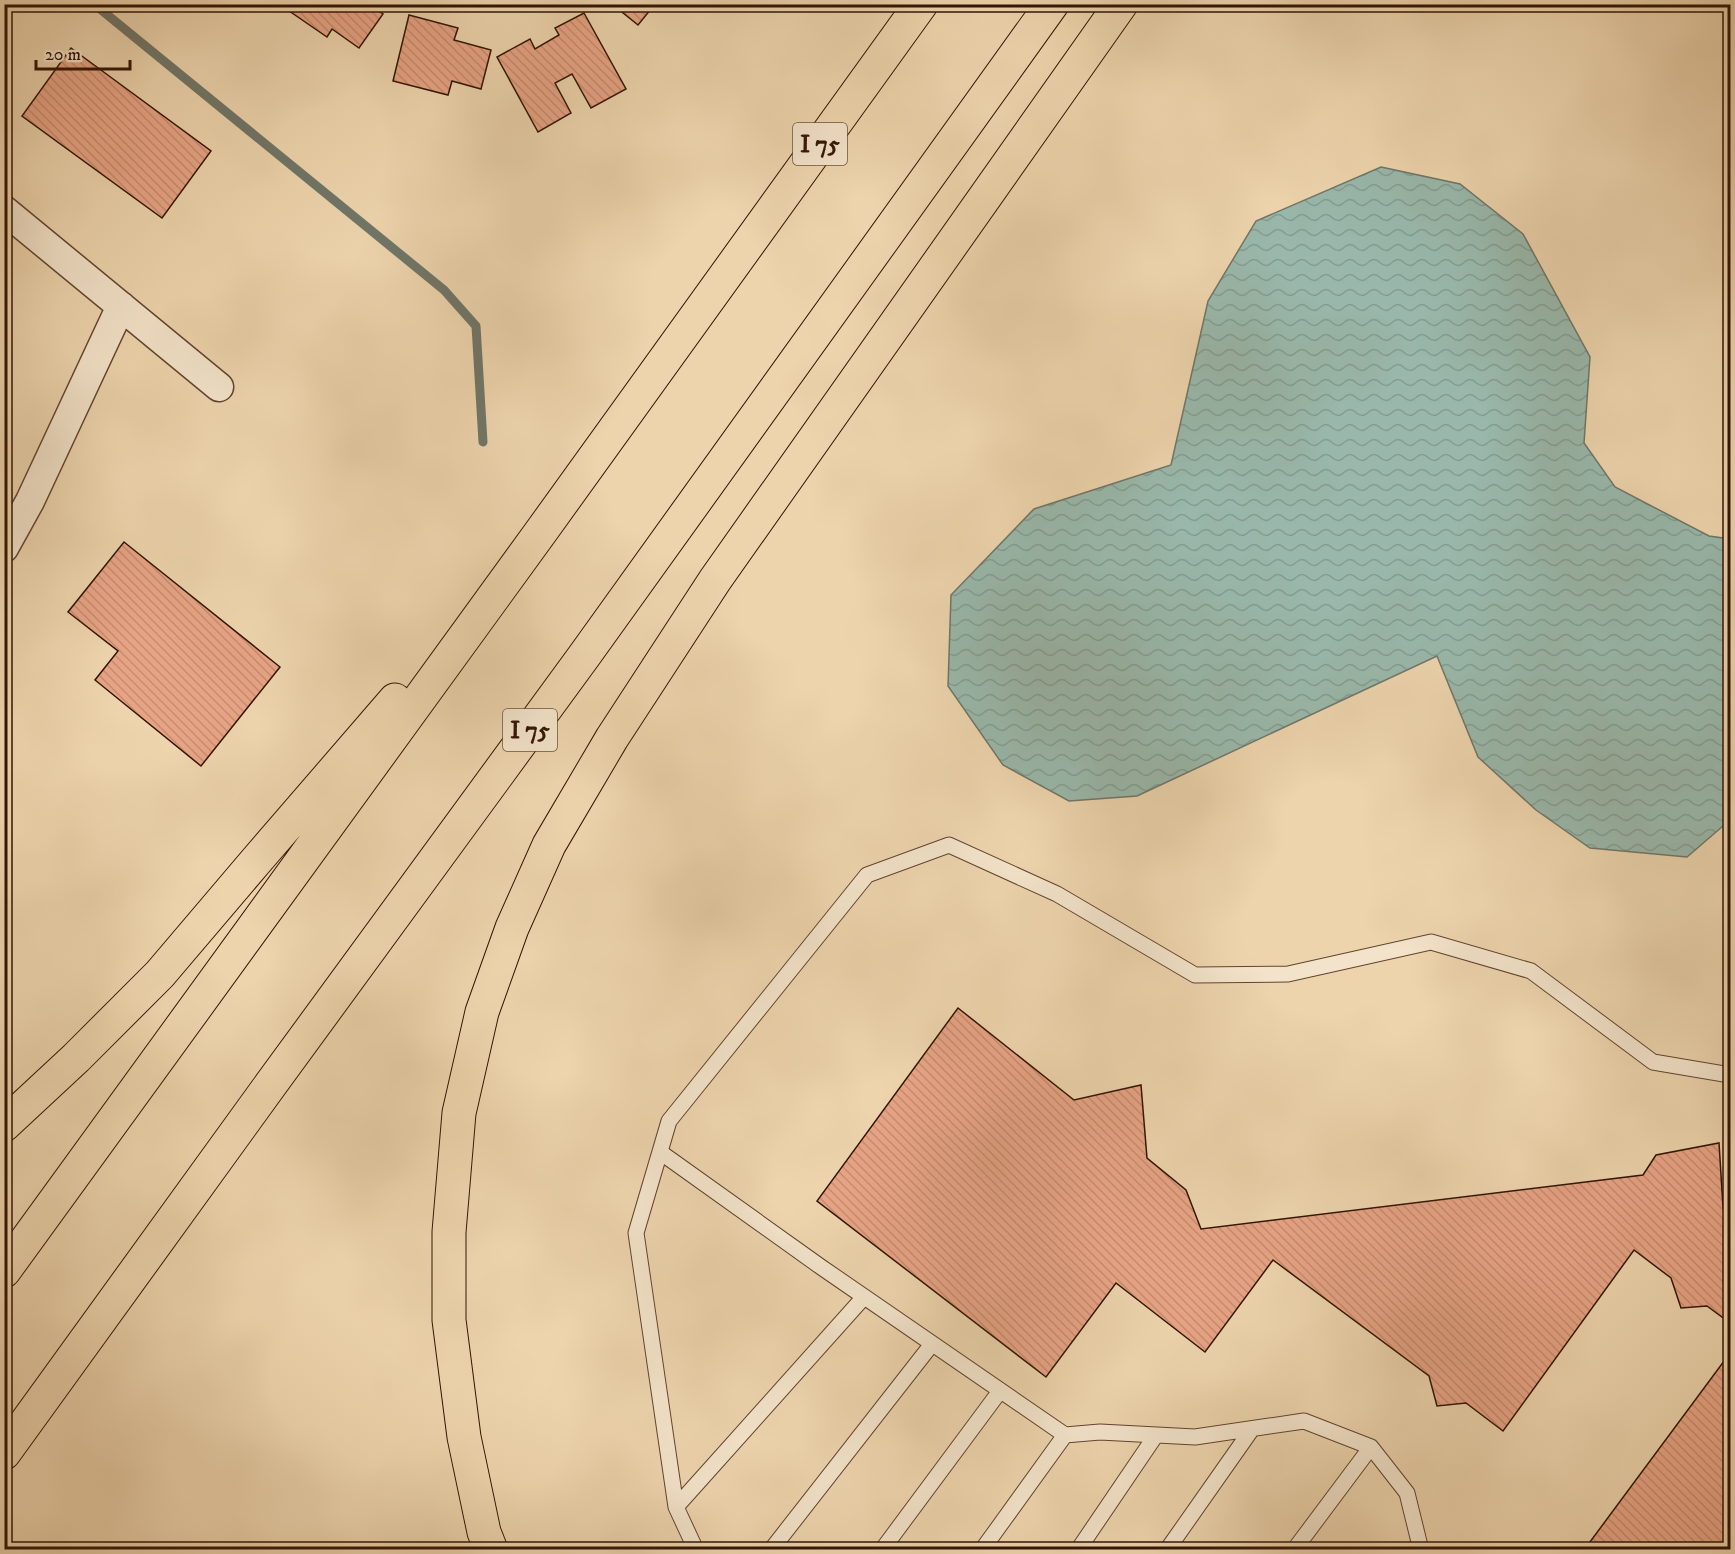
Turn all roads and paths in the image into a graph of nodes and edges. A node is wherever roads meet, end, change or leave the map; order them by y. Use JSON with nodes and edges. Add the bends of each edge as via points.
{"nodes":[{"id":1,"x":921,"y":4,"type":"edge"},
{"id":2,"x":1052,"y":4,"type":"edge"},
{"id":3,"x":1121,"y":4,"type":"edge"},
{"id":4,"x":4,"y":210,"type":"edge"},
{"id":5,"x":121,"y":306,"type":"junction"},
{"id":6,"x":219,"y":387,"type":"dead end"},
{"id":7,"x":540,"y":533,"type":"junction"},
{"id":8,"x":4,"y":548,"type":"edge"},
{"id":9,"x":1731,"y":1075,"type":"edge"},
{"id":10,"x":4,"y":1125,"type":"edge"},
{"id":11,"x":660,"y":1152,"type":"junction"},
{"id":12,"x":4,"y":1271,"type":"edge"},
{"id":13,"x":864,"y":1297,"type":"junction"},
{"id":14,"x":932,"y":1344,"type":"junction"},
{"id":15,"x":1000,"y":1391,"type":"junction"},
{"id":16,"x":1252,"y":1429,"type":"junction"},
{"id":17,"x":1156,"y":1435,"type":"junction"},
{"id":18,"x":1065,"y":1436,"type":"junction"},
{"id":19,"x":1371,"y":1447,"type":"junction"},
{"id":20,"x":4,"y":1453,"type":"edge"},
{"id":21,"x":676,"y":1507,"type":"junction"},
{"id":22,"x":490,"y":1550,"type":"edge"},
{"id":23,"x":696,"y":1550,"type":"edge"},
{"id":24,"x":771,"y":1550,"type":"edge"},
{"id":25,"x":882,"y":1550,"type":"edge"},
{"id":26,"x":982,"y":1550,"type":"edge"},
{"id":27,"x":1078,"y":1550,"type":"edge"},
{"id":28,"x":1167,"y":1550,"type":"edge"},
{"id":29,"x":1294,"y":1550,"type":"edge"},
{"id":30,"x":1421,"y":1550,"type":"edge"}],
"edges":[{"from":1,"to":7,"type":"highway","number":"I 75"},
{"from":2,"to":20,"type":"highway","number":"I 75"},
{"from":3,"to":22,"type":"highway","via":[[715,580],[612,738],[549,845],[512,928],[482,1012],[459,1113],[448,1232],[449,1320],[464,1437]]},
{"from":4,"to":5,"type":"street"},
{"from":5,"to":6,"type":"street"},
{"from":5,"to":8,"type":"street"},
{"from":7,"to":10,"type":"highway","via":[[160,974]]},
{"from":7,"to":12,"type":"highway","number":"I 75"},
{"from":9,"to":11,"type":"lane","via":[[1653,1062],[1531,970],[1431,942],[1288,974],[1196,975],[1057,894],[949,845],[867,875],[669,1121]]},
{"from":11,"to":13,"type":"lane"},
{"from":11,"to":21,"type":"lane","via":[[636,1233]]},
{"from":13,"to":14,"type":"lane"},
{"from":13,"to":21,"type":"lane"},
{"from":14,"to":15,"type":"lane"},
{"from":14,"to":24,"type":"lane"},
{"from":15,"to":18,"type":"lane"},
{"from":15,"to":25,"type":"lane"},
{"from":16,"to":17,"type":"lane","via":[[1195,1437]]},
{"from":16,"to":19,"type":"lane","via":[[1305,1421]]},
{"from":16,"to":28,"type":"lane"},
{"from":17,"to":18,"type":"lane","via":[[1100,1432]]},
{"from":17,"to":27,"type":"lane"},
{"from":18,"to":26,"type":"lane"},
{"from":19,"to":29,"type":"lane"},
{"from":19,"to":30,"type":"lane","via":[[1407,1493]]},
{"from":21,"to":23,"type":"lane"}]}
